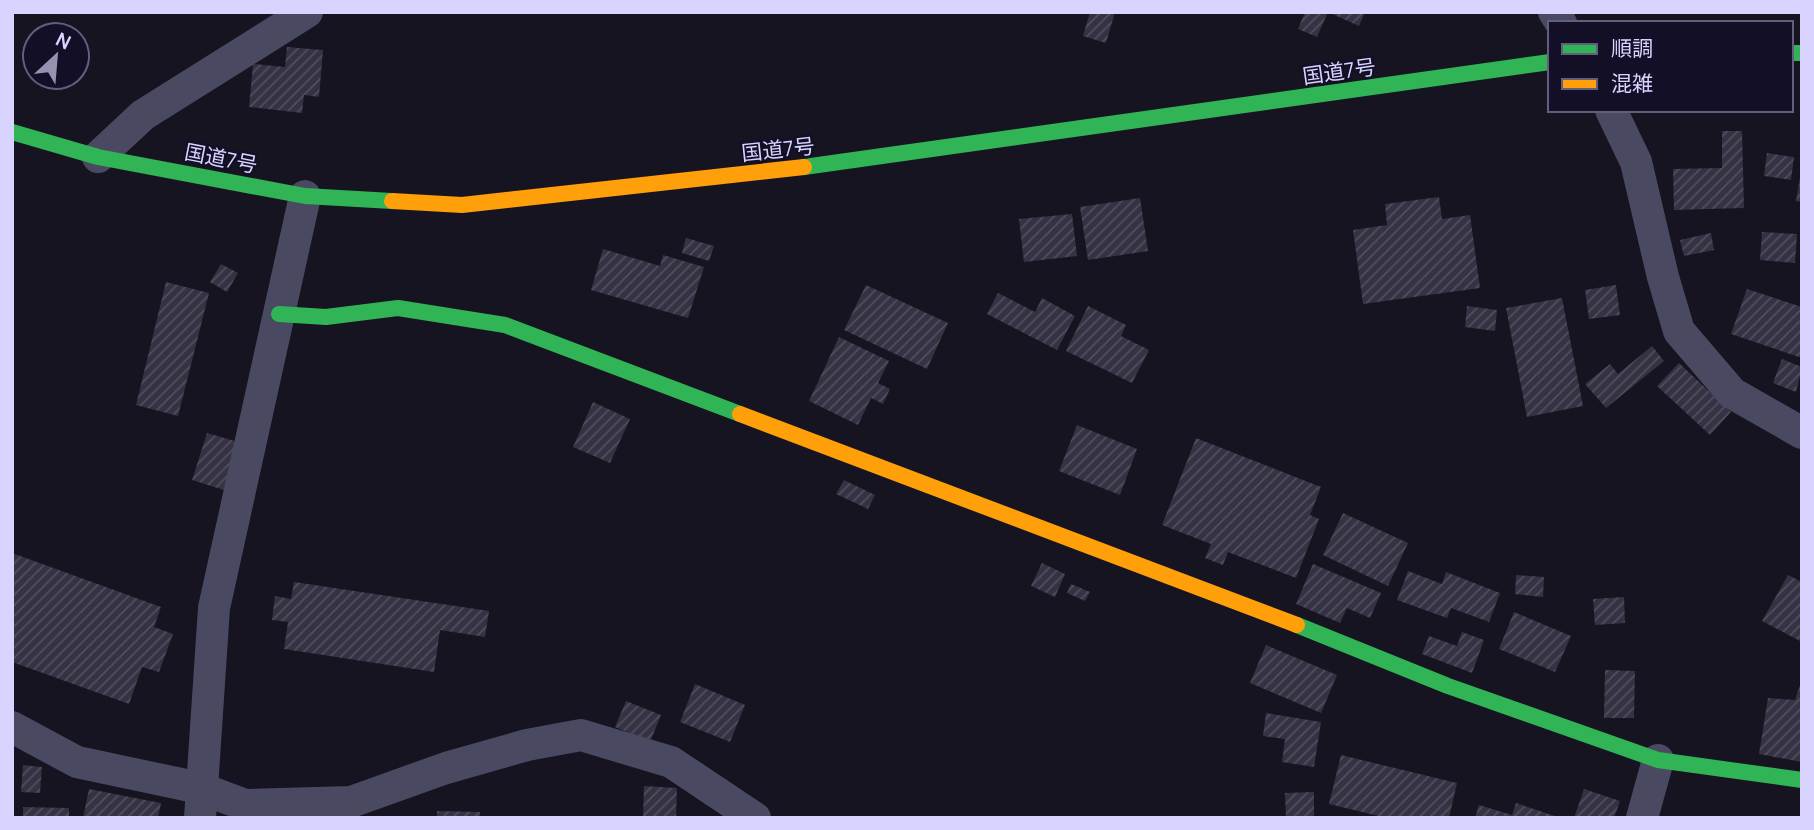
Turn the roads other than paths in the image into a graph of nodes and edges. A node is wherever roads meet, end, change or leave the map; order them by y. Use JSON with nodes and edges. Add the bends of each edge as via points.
{"nodes":[{"id":1,"x":307,"y":12,"type":"edge"},
{"id":2,"x":1548,"y":62,"type":"edge"},
{"id":3,"x":1612,"y":112,"type":"edge"},
{"id":4,"x":12,"y":132,"type":"edge"},
{"id":5,"x":98,"y":156,"type":"junction"},
{"id":6,"x":305,"y":196,"type":"junction"},
{"id":7,"x":279,"y":314,"type":"junction"},
{"id":8,"x":1802,"y":433,"type":"edge"},
{"id":9,"x":12,"y":727,"type":"edge"},
{"id":10,"x":1658,"y":760,"type":"junction"},
{"id":11,"x":1802,"y":780,"type":"edge"},
{"id":12,"x":200,"y":803,"type":"edge"},
{"id":13,"x":755,"y":818,"type":"edge"},
{"id":14,"x":1642,"y":818,"type":"edge"}],
"edges":[{"from":1,"to":5,"type":"street","via":[[143,116]]},
{"from":2,"to":6,"type":"main road","name":"国道7号","via":[[863,160],[462,205]]},
{"from":3,"to":8,"type":"street","via":[[1636,162],[1679,331],[1732,393]]},
{"from":4,"to":5,"type":"main road","name":"国道7号"},
{"from":5,"to":6,"type":"main road","name":"国道7号"},
{"from":6,"to":7,"type":"street"},
{"from":7,"to":10,"type":"main road","via":[[326,317],[398,307],[505,325],[1241,603],[1448,686]]},
{"from":7,"to":12,"type":"street","via":[[214,608]]},
{"from":9,"to":12,"type":"street","via":[[77,762]]},
{"from":10,"to":11,"type":"main road"},
{"from":10,"to":14,"type":"street"},
{"from":12,"to":13,"type":"street","via":[[351,802],[458,765],[581,735],[671,762]]}]}
